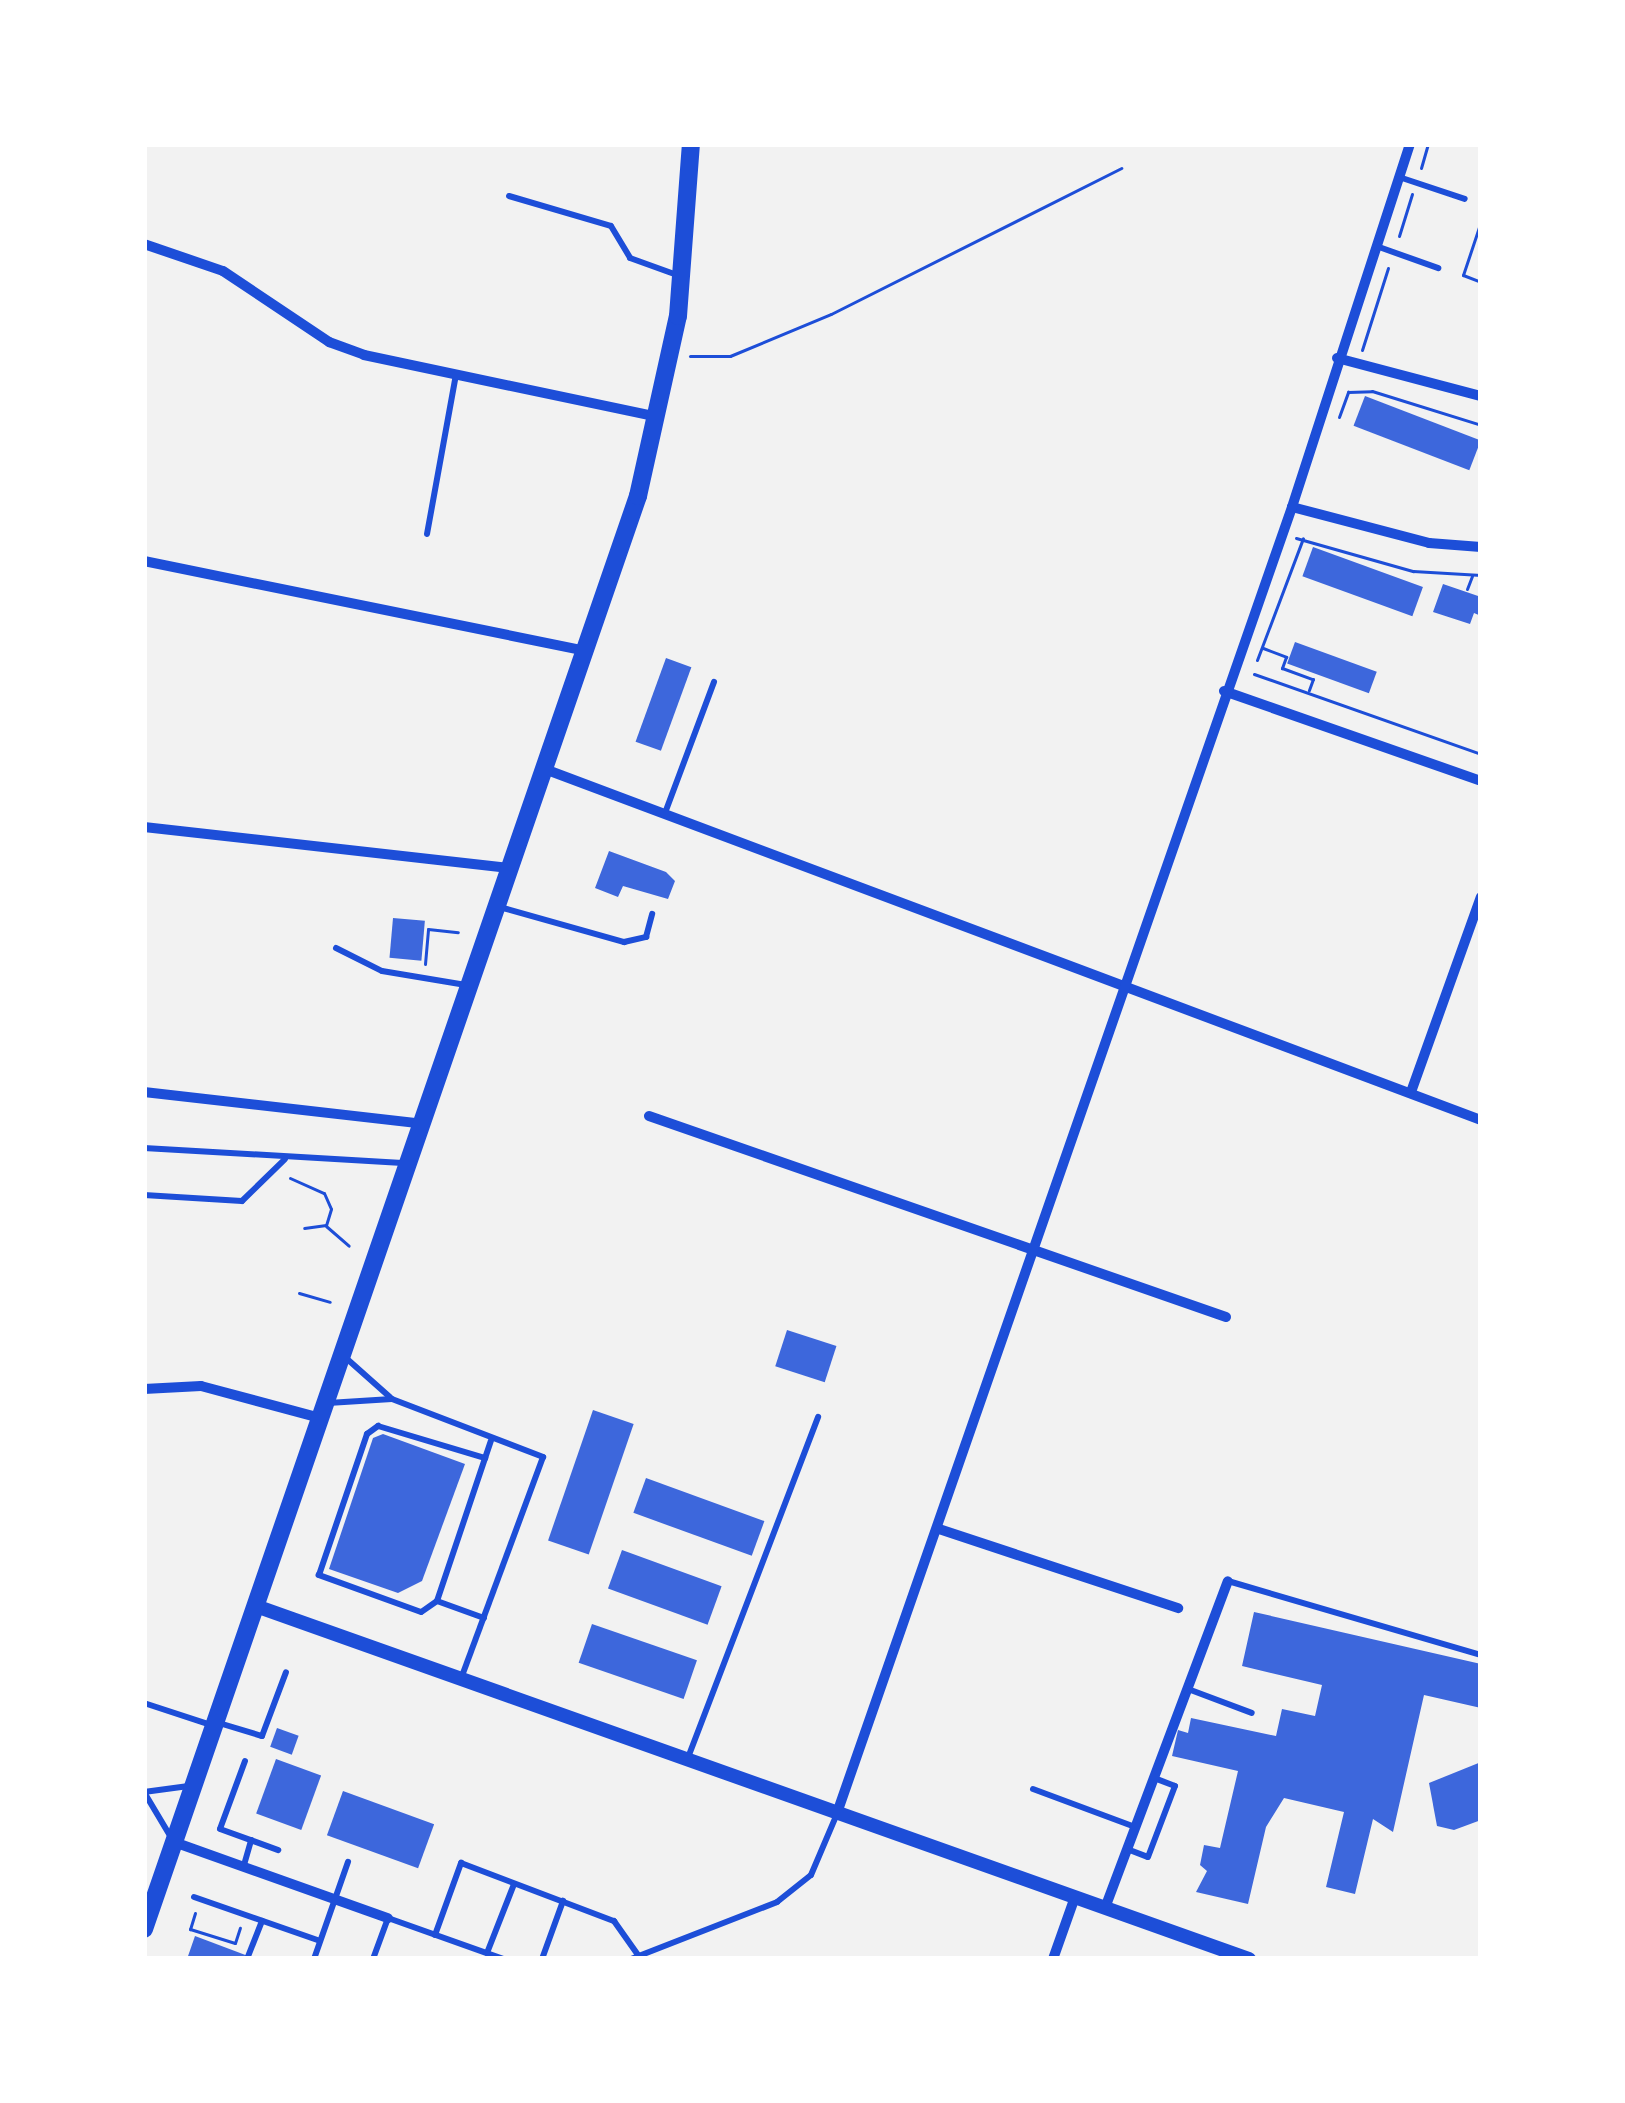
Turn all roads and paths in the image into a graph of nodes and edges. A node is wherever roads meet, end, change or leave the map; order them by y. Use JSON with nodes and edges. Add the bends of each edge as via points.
{"nodes":[{"id":1,"x":691,"y":144,"type":"edge"},
{"id":2,"x":1410,"y":144,"type":"edge"},
{"id":3,"x":1428,"y":144,"type":"edge"},
{"id":4,"x":1121,"y":168,"type":"dead end"},
{"id":5,"x":1398,"y":177,"type":"junction"},
{"id":6,"x":1416,"y":183,"type":"junction"},
{"id":7,"x":509,"y":196,"type":"dead end"},
{"id":8,"x":1465,"y":199,"type":"dead end"},
{"id":9,"x":1481,"y":221,"type":"edge"},
{"id":10,"x":144,"y":244,"type":"edge"},
{"id":11,"x":1375,"y":246,"type":"junction"},
{"id":12,"x":1394,"y":253,"type":"junction"},
{"id":13,"x":1438,"y":268,"type":"dead end"},
{"id":14,"x":683,"y":278,"type":"junction"},
{"id":15,"x":1481,"y":282,"type":"edge"},
{"id":16,"x":670,"y":356,"type":"junction"},
{"id":17,"x":1337,"y":358,"type":"junction"},
{"id":18,"x":1358,"y":363,"type":"junction"},
{"id":19,"x":456,"y":374,"type":"junction"},
{"id":20,"x":1348,"y":392,"type":"junction"},
{"id":21,"x":1388,"y":394,"type":"junction"},
{"id":22,"x":1481,"y":397,"type":"edge"},
{"id":23,"x":1384,"y":402,"type":"dead end"},
{"id":24,"x":1425,"y":406,"type":"junction"},
{"id":25,"x":1421,"y":416,"type":"dead end"},
{"id":26,"x":658,"y":417,"type":"junction"},
{"id":27,"x":1467,"y":421,"type":"junction"},
{"id":28,"x":1481,"y":425,"type":"edge"},
{"id":29,"x":1465,"y":430,"type":"dead end"},
{"id":30,"x":1334,"y":432,"type":"dead end"},
{"id":31,"x":1292,"y":507,"type":"junction"},
{"id":32,"x":427,"y":534,"type":"dead end"},
{"id":33,"x":1281,"y":537,"type":"junction"},
{"id":34,"x":1303,"y":538,"type":"junction"},
{"id":35,"x":1340,"y":545,"type":"junction"},
{"id":36,"x":1481,"y":547,"type":"edge"},
{"id":37,"x":1337,"y":554,"type":"dead end"},
{"id":38,"x":1376,"y":557,"type":"junction"},
{"id":39,"x":144,"y":561,"type":"edge"},
{"id":40,"x":1374,"y":566,"type":"dead end"},
{"id":41,"x":1412,"y":570,"type":"junction"},
{"id":42,"x":1473,"y":574,"type":"junction"},
{"id":43,"x":1481,"y":575,"type":"edge"},
{"id":44,"x":1409,"y":580,"type":"dead end"},
{"id":45,"x":1467,"y":589,"type":"dead end"},
{"id":46,"x":1262,"y":648,"type":"junction"},
{"id":47,"x":583,"y":650,"type":"junction"},
{"id":48,"x":714,"y":682,"type":"dead end"},
{"id":49,"x":1223,"y":691,"type":"junction"},
{"id":50,"x":1308,"y":693,"type":"junction"},
{"id":51,"x":1481,"y":754,"type":"edge"},
{"id":52,"x":542,"y":768,"type":"junction"},
{"id":53,"x":1481,"y":781,"type":"edge"},
{"id":54,"x":664,"y":814,"type":"junction"},
{"id":55,"x":144,"y":827,"type":"edge"},
{"id":56,"x":507,"y":868,"type":"junction"},
{"id":57,"x":1481,"y":897,"type":"edge"},
{"id":58,"x":494,"y":905,"type":"junction"},
{"id":59,"x":652,"y":914,"type":"dead end"},
{"id":60,"x":458,"y":932,"type":"dead end"},
{"id":61,"x":336,"y":948,"type":"dead end"},
{"id":62,"x":424,"y":978,"type":"junction"},
{"id":63,"x":466,"y":985,"type":"junction"},
{"id":64,"x":1122,"y":988,"type":"junction"},
{"id":65,"x":144,"y":1092,"type":"edge"},
{"id":66,"x":1412,"y":1092,"type":"junction"},
{"id":67,"x":649,"y":1116,"type":"dead end"},
{"id":68,"x":1481,"y":1120,"type":"edge"},
{"id":69,"x":417,"y":1123,"type":"junction"},
{"id":70,"x":144,"y":1148,"type":"edge"},
{"id":71,"x":287,"y":1156,"type":"junction"},
{"id":72,"x":403,"y":1163,"type":"junction"},
{"id":73,"x":290,"y":1178,"type":"dead end"},
{"id":74,"x":144,"y":1195,"type":"edge"},
{"id":75,"x":326,"y":1225,"type":"junction"},
{"id":76,"x":304,"y":1228,"type":"dead end"},
{"id":77,"x":349,"y":1246,"type":"dead end"},
{"id":78,"x":1033,"y":1250,"type":"junction"},
{"id":79,"x":298,"y":1293,"type":"dead end"},
{"id":80,"x":330,"y":1302,"type":"dead end"},
{"id":81,"x":1226,"y":1317,"type":"dead end"},
{"id":82,"x":339,"y":1352,"type":"junction"},
{"id":83,"x":144,"y":1389,"type":"edge"},
{"id":84,"x":392,"y":1399,"type":"junction"},
{"id":85,"x":320,"y":1410,"type":"junction"},
{"id":86,"x":818,"y":1417,"type":"dead end"},
{"id":87,"x":490,"y":1441,"type":"junction"},
{"id":88,"x":485,"y":1458,"type":"junction"},
{"id":89,"x":939,"y":1529,"type":"junction"},
{"id":90,"x":1228,"y":1581,"type":"joint"},
{"id":91,"x":437,"y":1601,"type":"junction"},
{"id":92,"x":256,"y":1606,"type":"junction"},
{"id":93,"x":1178,"y":1608,"type":"dead end"},
{"id":94,"x":484,"y":1618,"type":"junction"},
{"id":95,"x":1481,"y":1654,"type":"edge"},
{"id":96,"x":286,"y":1672,"type":"dead end"},
{"id":97,"x":461,"y":1679,"type":"junction"},
{"id":98,"x":1187,"y":1689,"type":"junction"},
{"id":99,"x":144,"y":1703,"type":"edge"},
{"id":100,"x":1252,"y":1713,"type":"dead end"},
{"id":101,"x":215,"y":1724,"type":"junction"},
{"id":102,"x":687,"y":1760,"type":"junction"},
{"id":103,"x":245,"y":1761,"type":"dead end"},
{"id":104,"x":1154,"y":1778,"type":"junction"},
{"id":105,"x":194,"y":1786,"type":"junction"},
{"id":106,"x":1033,"y":1789,"type":"dead end"},
{"id":107,"x":837,"y":1813,"type":"junction"},
{"id":108,"x":1135,"y":1827,"type":"junction"},
{"id":109,"x":251,"y":1840,"type":"junction"},
{"id":110,"x":174,"y":1843,"type":"junction"},
{"id":111,"x":1127,"y":1849,"type":"junction"},
{"id":112,"x":278,"y":1850,"type":"dead end"},
{"id":113,"x":348,"y":1862,"type":"dead end"},
{"id":114,"x":243,"y":1867,"type":"junction"},
{"id":115,"x":514,"y":1883,"type":"junction"},
{"id":116,"x":194,"y":1897,"type":"dead end"},
{"id":117,"x":1075,"y":1897,"type":"junction"},
{"id":118,"x":335,"y":1900,"type":"junction"},
{"id":119,"x":563,"y":1901,"type":"junction"},
{"id":120,"x":178,"y":1906,"type":"dead end"},
{"id":121,"x":1105,"y":1908,"type":"junction"},
{"id":122,"x":388,"y":1918,"type":"junction"},
{"id":123,"x":262,"y":1921,"type":"junction"},
{"id":124,"x":240,"y":1928,"type":"dead end"},
{"id":125,"x":144,"y":1929,"type":"edge"},
{"id":126,"x":435,"y":1935,"type":"junction"},
{"id":127,"x":320,"y":1941,"type":"junction"},
{"id":128,"x":487,"y":1953,"type":"junction"},
{"id":129,"x":634,"y":1957,"type":"edge"},
{"id":130,"x":248,"y":1959,"type":"edge"},
{"id":131,"x":314,"y":1959,"type":"edge"},
{"id":132,"x":373,"y":1959,"type":"edge"},
{"id":133,"x":503,"y":1959,"type":"edge"},
{"id":134,"x":542,"y":1959,"type":"edge"},
{"id":135,"x":1053,"y":1959,"type":"edge"},
{"id":136,"x":1249,"y":1959,"type":"edge"}],
"edges":[{"from":1,"to":14,"type":"highway"},
{"from":2,"to":5,"type":"street"},
{"from":3,"to":6,"type":"path"},
{"from":4,"to":16,"type":"path","via":[[811,323],[730,356]]},
{"from":5,"to":6,"type":"lane"},
{"from":5,"to":11,"type":"street"},
{"from":6,"to":8,"type":"lane"},
{"from":6,"to":12,"type":"path"},
{"from":7,"to":14,"type":"lane","via":[[611,226],[630,257]]},
{"from":9,"to":15,"type":"path","via":[[1462,275]]},
{"from":10,"to":19,"type":"street","via":[[223,271],[329,341]]},
{"from":11,"to":12,"type":"lane"},
{"from":11,"to":17,"type":"street"},
{"from":12,"to":13,"type":"lane"},
{"from":12,"to":18,"type":"path"},
{"from":14,"to":16,"type":"highway"},
{"from":16,"to":26,"type":"highway"},
{"from":17,"to":18,"type":"street"},
{"from":17,"to":31,"type":"street"},
{"from":18,"to":20,"type":"path"},
{"from":18,"to":22,"type":"street"},
{"from":19,"to":26,"type":"street"},
{"from":19,"to":32,"type":"lane"},
{"from":20,"to":21,"type":"path"},
{"from":20,"to":30,"type":"path"},
{"from":21,"to":23,"type":"path"},
{"from":21,"to":24,"type":"path"},
{"from":24,"to":25,"type":"path"},
{"from":24,"to":27,"type":"path"},
{"from":26,"to":47,"type":"highway"},
{"from":27,"to":28,"type":"path"},
{"from":27,"to":29,"type":"path"},
{"from":31,"to":33,"type":"street"},
{"from":31,"to":36,"type":"street","via":[[1429,543]]},
{"from":33,"to":34,"type":"path"},
{"from":33,"to":49,"type":"street"},
{"from":34,"to":35,"type":"path"},
{"from":34,"to":46,"type":"path"},
{"from":35,"to":37,"type":"path"},
{"from":35,"to":38,"type":"path"},
{"from":38,"to":40,"type":"path"},
{"from":38,"to":41,"type":"path"},
{"from":39,"to":47,"type":"street"},
{"from":41,"to":42,"type":"path"},
{"from":41,"to":44,"type":"path"},
{"from":42,"to":43,"type":"path"},
{"from":42,"to":45,"type":"path"},
{"from":46,"to":50,"type":"path","via":[[1286,657],[1282,668],[1312,679]]},
{"from":46,"to":50,"type":"path","via":[[1252,674]]},
{"from":47,"to":52,"type":"highway"},
{"from":48,"to":54,"type":"lane"},
{"from":49,"to":53,"type":"street"},
{"from":49,"to":64,"type":"street"},
{"from":50,"to":51,"type":"path"},
{"from":52,"to":54,"type":"street"},
{"from":52,"to":56,"type":"highway"},
{"from":54,"to":64,"type":"street"},
{"from":55,"to":56,"type":"street"},
{"from":56,"to":58,"type":"highway"},
{"from":57,"to":66,"type":"street"},
{"from":58,"to":59,"type":"lane","via":[[624,941],[646,937]]},
{"from":58,"to":63,"type":"highway"},
{"from":60,"to":62,"type":"path","via":[[428,929]]},
{"from":61,"to":62,"type":"lane","via":[[382,971]]},
{"from":62,"to":63,"type":"lane"},
{"from":63,"to":69,"type":"highway"},
{"from":64,"to":66,"type":"street"},
{"from":64,"to":78,"type":"street"},
{"from":65,"to":69,"type":"street"},
{"from":66,"to":68,"type":"street"},
{"from":67,"to":78,"type":"street"},
{"from":69,"to":72,"type":"highway"},
{"from":70,"to":71,"type":"lane"},
{"from":71,"to":72,"type":"lane"},
{"from":71,"to":74,"type":"lane","via":[[242,1201]]},
{"from":72,"to":82,"type":"highway"},
{"from":73,"to":75,"type":"path","via":[[324,1193],[332,1209]]},
{"from":75,"to":76,"type":"path"},
{"from":75,"to":77,"type":"path","via":[[330,1237]]},
{"from":78,"to":81,"type":"street"},
{"from":78,"to":89,"type":"street"},
{"from":79,"to":80,"type":"path"},
{"from":82,"to":84,"type":"lane"},
{"from":82,"to":85,"type":"highway"},
{"from":83,"to":85,"type":"street","via":[[201,1387]]},
{"from":84,"to":85,"type":"lane"},
{"from":84,"to":87,"type":"lane","via":[[469,1424]]},
{"from":85,"to":92,"type":"highway"},
{"from":86,"to":102,"type":"lane"},
{"from":87,"to":88,"type":"lane"},
{"from":87,"to":94,"type":"lane","via":[[543,1457]]},
{"from":88,"to":91,"type":"lane"},
{"from":88,"to":91,"type":"lane","via":[[378,1426],[367,1434],[319,1575],[422,1612]]},
{"from":89,"to":93,"type":"street"},
{"from":89,"to":107,"type":"street"},
{"from":90,"to":95,"type":"lane"},
{"from":90,"to":98,"type":"street"},
{"from":91,"to":94,"type":"lane"},
{"from":92,"to":97,"type":"street"},
{"from":92,"to":101,"type":"highway"},
{"from":94,"to":97,"type":"lane"},
{"from":96,"to":101,"type":"lane","via":[[262,1736]]},
{"from":97,"to":102,"type":"street"},
{"from":98,"to":100,"type":"lane"},
{"from":98,"to":104,"type":"street"},
{"from":99,"to":101,"type":"lane"},
{"from":101,"to":105,"type":"highway"},
{"from":102,"to":107,"type":"street"},
{"from":103,"to":109,"type":"lane","via":[[220,1829]]},
{"from":104,"to":108,"type":"street"},
{"from":104,"to":111,"type":"lane","via":[[1175,1786],[1148,1857]]},
{"from":105,"to":110,"type":"highway"},
{"from":105,"to":110,"type":"lane","via":[[144,1792]]},
{"from":106,"to":108,"type":"lane"},
{"from":107,"to":117,"type":"street"},
{"from":107,"to":129,"type":"lane","via":[[812,1875],[777,1902]]},
{"from":108,"to":111,"type":"street"},
{"from":109,"to":112,"type":"lane"},
{"from":109,"to":114,"type":"lane"},
{"from":110,"to":114,"type":"street"},
{"from":110,"to":125,"type":"highway"},
{"from":111,"to":121,"type":"street"},
{"from":113,"to":118,"type":"lane"},
{"from":114,"to":118,"type":"street"},
{"from":115,"to":119,"type":"lane"},
{"from":115,"to":126,"type":"lane","via":[[461,1863]]},
{"from":115,"to":128,"type":"lane"},
{"from":116,"to":123,"type":"lane"},
{"from":117,"to":121,"type":"street"},
{"from":117,"to":135,"type":"street"},
{"from":118,"to":122,"type":"street"},
{"from":118,"to":127,"type":"lane"},
{"from":119,"to":129,"type":"lane","via":[[614,1921]]},
{"from":119,"to":134,"type":"lane"},
{"from":120,"to":124,"type":"path","via":[[196,1911],[190,1929],[235,1943]]},
{"from":121,"to":136,"type":"street"},
{"from":122,"to":126,"type":"lane"},
{"from":122,"to":132,"type":"lane"},
{"from":123,"to":127,"type":"lane"},
{"from":123,"to":130,"type":"lane"},
{"from":126,"to":128,"type":"lane"},
{"from":127,"to":131,"type":"lane"},
{"from":128,"to":133,"type":"lane"}]}
